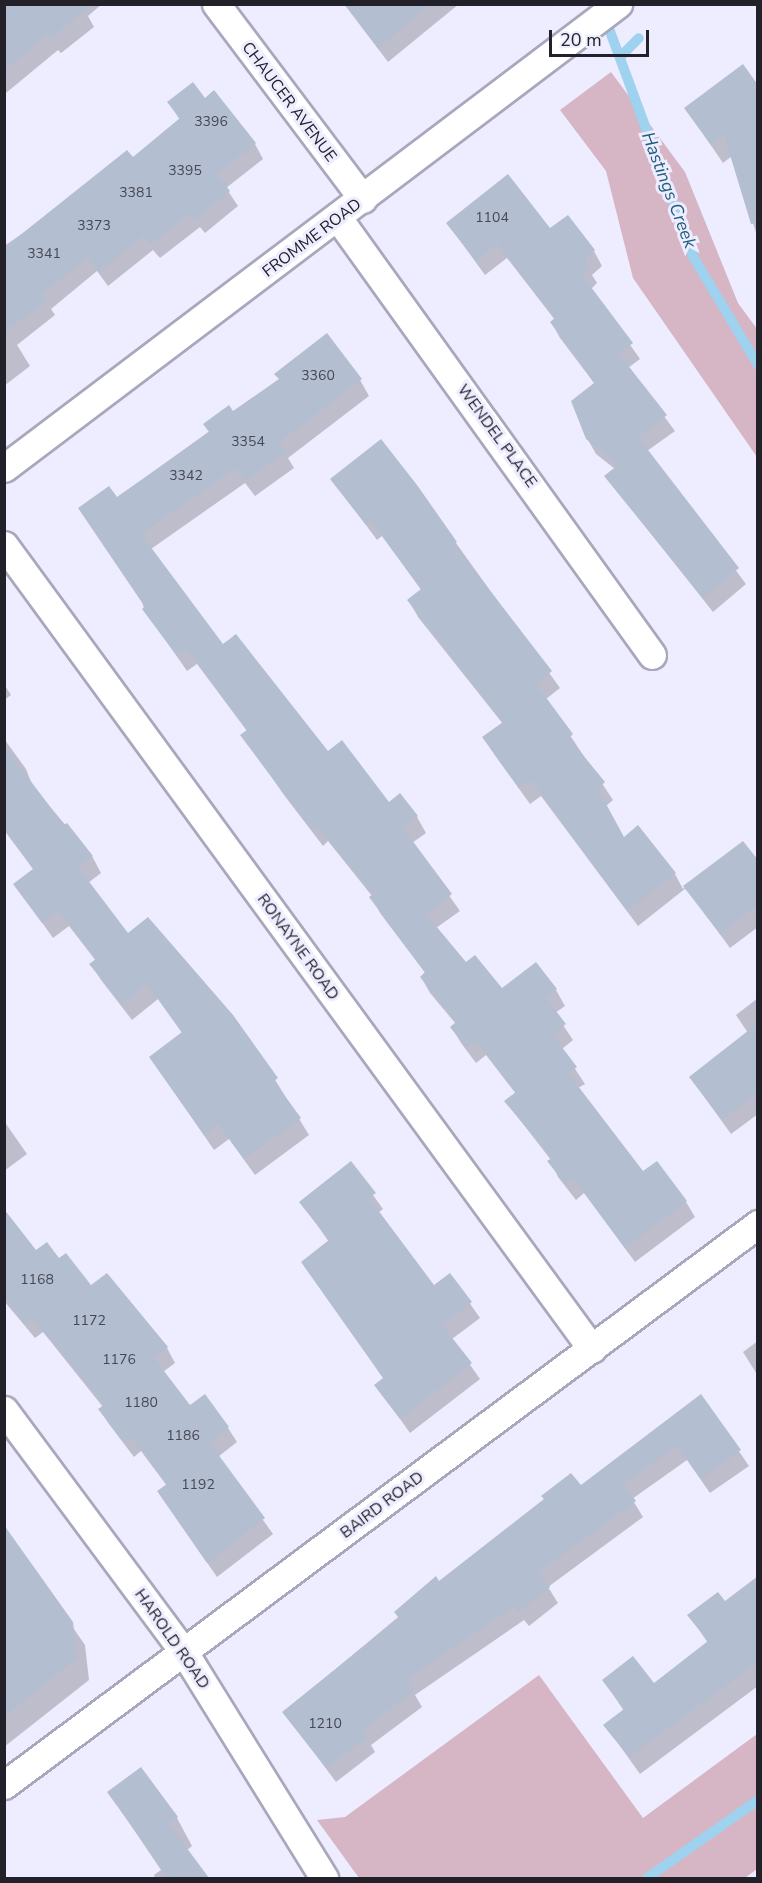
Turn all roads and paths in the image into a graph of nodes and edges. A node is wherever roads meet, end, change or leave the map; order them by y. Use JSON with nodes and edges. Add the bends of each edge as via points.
{"nodes":[{"id":1,"x":216,"y":4,"type":"edge"},
{"id":2,"x":618,"y":4,"type":"edge"},
{"id":3,"x":363,"y":200,"type":"junction"},
{"id":4,"x":338,"y":218,"type":"junction"},
{"id":5,"x":4,"y":468,"type":"edge"},
{"id":6,"x":4,"y":545,"type":"edge"},
{"id":7,"x":652,"y":656,"type":"dead end"},
{"id":8,"x":758,"y":1224,"type":"edge"},
{"id":9,"x":592,"y":1349,"type":"junction"},
{"id":10,"x":4,"y":1410,"type":"edge"},
{"id":11,"x":184,"y":1653,"type":"junction"},
{"id":12,"x":4,"y":1785,"type":"edge"},
{"id":13,"x":324,"y":1878,"type":"edge"}],
"edges":[{"from":1,"to":3,"type":"street","name":"CHAUCER AVENUE"},
{"from":2,"to":3,"type":"street","name":"FROMME ROAD"},
{"from":3,"to":4,"type":"street","name":"FROMME ROAD"},
{"from":4,"to":5,"type":"street","name":"FROMME ROAD"},
{"from":4,"to":7,"type":"street","name":"WENDEL PLACE"},
{"from":6,"to":9,"type":"street","name":"RONAYNE ROAD"},
{"from":8,"to":9,"type":"street","name":"BAIRD ROAD"},
{"from":9,"to":11,"type":"street","name":"BAIRD ROAD"},
{"from":10,"to":11,"type":"street","name":"HAROLD ROAD"},
{"from":11,"to":12,"type":"street","name":"BAIRD ROAD"},
{"from":11,"to":13,"type":"street","name":"HAROLD ROAD"}]}
